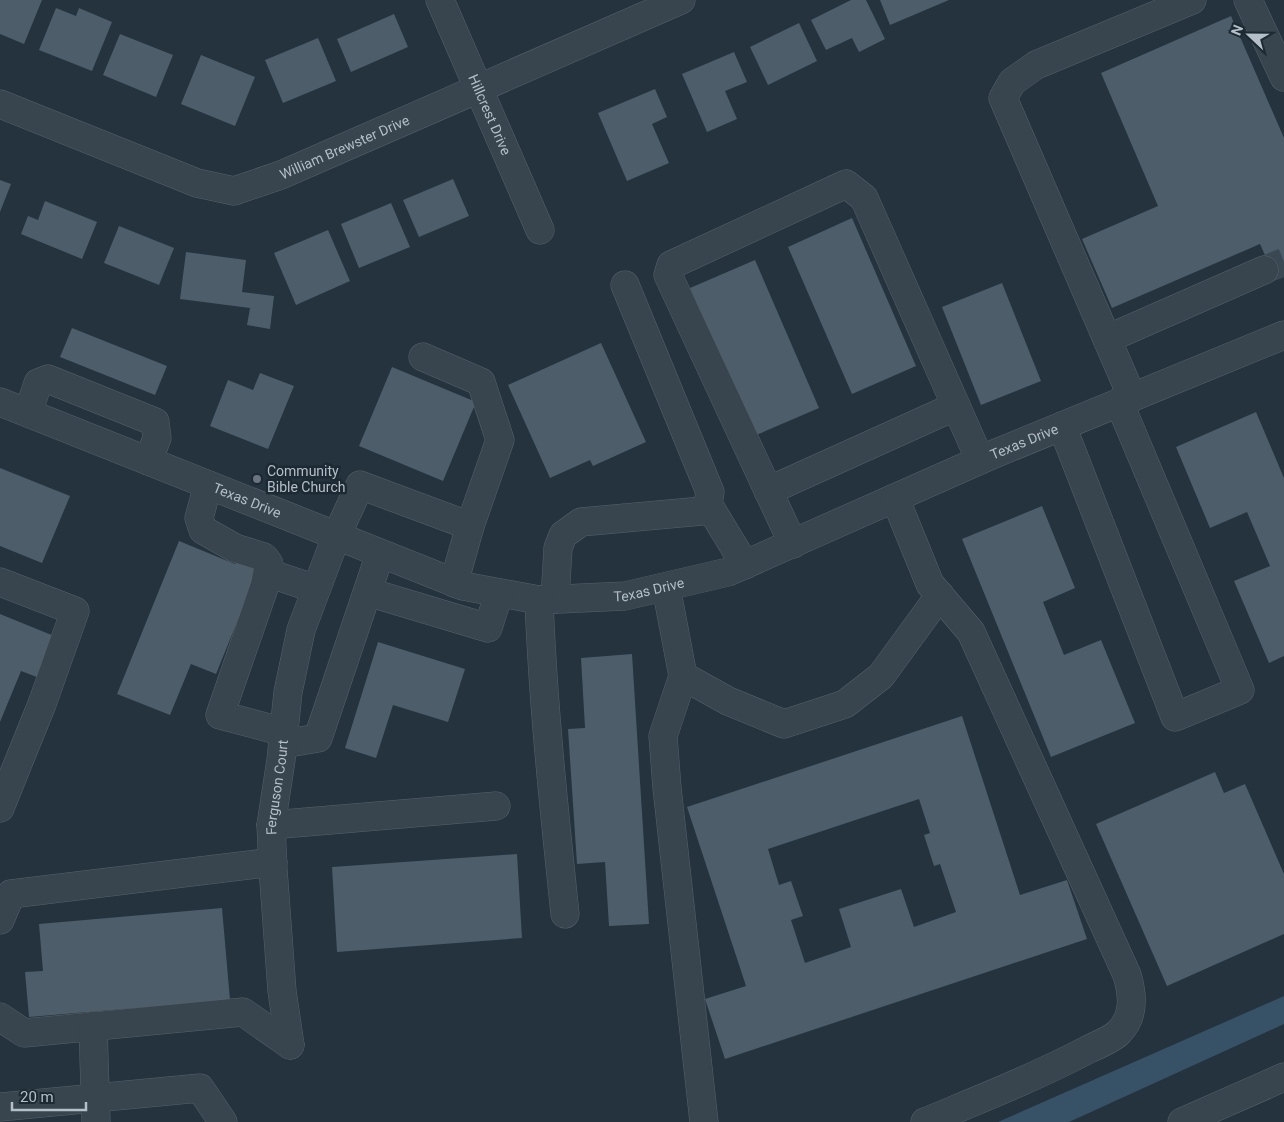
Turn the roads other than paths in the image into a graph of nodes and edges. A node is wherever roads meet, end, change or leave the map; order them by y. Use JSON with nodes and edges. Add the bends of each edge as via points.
{"nodes":[{"id":1,"x":440,"y":0,"type":"edge"},
{"id":2,"x":681,"y":0,"type":"edge"},
{"id":3,"x":1192,"y":0,"type":"edge"},
{"id":4,"x":1248,"y":0,"type":"edge"},
{"id":5,"x":1284,"y":77,"type":"edge"},
{"id":6,"x":478,"y":89,"type":"junction"},
{"id":7,"x":0,"y":104,"type":"edge"},
{"id":8,"x":540,"y":230,"type":"dead end"},
{"id":9,"x":1264,"y":270,"type":"tunnel mouth"},
{"id":10,"x":625,"y":285,"type":"dead end"},
{"id":11,"x":1284,"y":334,"type":"edge"},
{"id":12,"x":1107,"y":339,"type":"junction"},
{"id":13,"x":423,"y":357,"type":"dead end"},
{"id":14,"x":1126,"y":399,"type":"junction"},
{"id":15,"x":0,"y":402,"type":"edge"},
{"id":16,"x":956,"y":406,"type":"junction"},
{"id":17,"x":28,"y":413,"type":"junction"},
{"id":18,"x":1062,"y":426,"type":"junction"},
{"id":19,"x":980,"y":460,"type":"junction"},
{"id":20,"x":148,"y":461,"type":"junction"},
{"id":21,"x":208,"y":485,"type":"junction"},
{"id":22,"x":768,"y":491,"type":"junction"},
{"id":23,"x":895,"y":498,"type":"junction"},
{"id":24,"x":708,"y":504,"type":"junction"},
{"id":25,"x":470,"y":526,"type":"junction"},
{"id":26,"x":336,"y":537,"type":"junction"},
{"id":27,"x":793,"y":544,"type":"junction"},
{"id":28,"x":380,"y":554,"type":"junction"},
{"id":29,"x":745,"y":565,"type":"junction"},
{"id":30,"x":268,"y":573,"type":"junction"},
{"id":31,"x":0,"y":582,"type":"edge"},
{"id":32,"x":454,"y":583,"type":"junction"},
{"id":33,"x":666,"y":587,"type":"junction"},
{"id":34,"x":316,"y":589,"type":"junction"},
{"id":35,"x":368,"y":592,"type":"junction"},
{"id":36,"x":499,"y":593,"type":"junction"},
{"id":37,"x":940,"y":595,"type":"junction"},
{"id":38,"x":547,"y":599,"type":"junction"},
{"id":39,"x":683,"y":676,"type":"junction"},
{"id":40,"x":283,"y":738,"type":"junction"},
{"id":41,"x":496,"y":806,"type":"dead end"},
{"id":42,"x":0,"y":808,"type":"edge"},
{"id":43,"x":272,"y":825,"type":"junction"},
{"id":44,"x":273,"y":862,"type":"junction"},
{"id":45,"x":565,"y":914,"type":"dead end"},
{"id":46,"x":0,"y":920,"type":"edge"},
{"id":47,"x":0,"y":1017,"type":"edge"},
{"id":48,"x":93,"y":1026,"type":"junction"},
{"id":49,"x":1284,"y":1077,"type":"edge"},
{"id":50,"x":0,"y":1107,"type":"edge"},
{"id":51,"x":96,"y":1109,"type":"edge"},
{"id":52,"x":224,"y":1122,"type":"edge"},
{"id":53,"x":704,"y":1122,"type":"edge"},
{"id":54,"x":925,"y":1122,"type":"edge"},
{"id":55,"x":1182,"y":1122,"type":"edge"}],
"edges":[{"from":1,"to":6,"type":"street","name":"Hillcrest Drive"},
{"from":2,"to":6,"type":"street","name":"William Brewster Drive"},
{"from":3,"to":12,"type":"street","via":[[1036,65],[1012,82],[1003,98]]},
{"from":4,"to":5,"type":"street"},
{"from":6,"to":7,"type":"street","name":"William Brewster Drive","via":[[281,175],[234,191],[197,183]]},
{"from":6,"to":8,"type":"street","name":"Hillcrest Drive"},
{"from":9,"to":12,"type":"street"},
{"from":10,"to":24,"type":"street","via":[[710,492]]},
{"from":11,"to":14,"type":"street","name":"Texas Drive"},
{"from":12,"to":14,"type":"street"},
{"from":13,"to":25,"type":"street","via":[[481,382],[500,440]]},
{"from":14,"to":18,"type":"street","name":"Texas Drive"},
{"from":14,"to":18,"type":"street","via":[[1240,690],[1175,717]]},
{"from":15,"to":17,"type":"street","name":"Texas Drive"},
{"from":16,"to":19,"type":"street"},
{"from":16,"to":22,"type":"street"},
{"from":16,"to":22,"type":"street","via":[[864,198],[846,184],[671,265],[668,275]]},
{"from":17,"to":20,"type":"street","name":"Texas Drive"},
{"from":17,"to":20,"type":"street","via":[[38,383],[48,379],[155,422],[156,438]]},
{"from":18,"to":19,"type":"street","name":"Texas Drive"},
{"from":19,"to":23,"type":"street","name":"Texas Drive"},
{"from":20,"to":21,"type":"street","name":"Texas Drive"},
{"from":21,"to":26,"type":"street","name":"Texas Drive"},
{"from":21,"to":30,"type":"street","via":[[199,518],[203,530],[236,548],[264,557],[270,564]]},
{"from":22,"to":27,"type":"street"},
{"from":23,"to":27,"type":"street","name":"Texas Drive"},
{"from":23,"to":37,"type":"street","via":[[930,584]]},
{"from":24,"to":29,"type":"street"},
{"from":24,"to":38,"type":"street","via":[[702,511],[581,522],[563,535]]},
{"from":25,"to":26,"type":"street","name":"Ferguson Court","via":[[360,485]]},
{"from":25,"to":32,"type":"street"},
{"from":26,"to":28,"type":"street","name":"Texas Drive"},
{"from":26,"to":34,"type":"street","name":"Ferguson Court"},
{"from":27,"to":29,"type":"street","name":"Texas Drive"},
{"from":28,"to":32,"type":"street","name":"Texas Drive"},
{"from":28,"to":35,"type":"street"},
{"from":29,"to":33,"type":"street","name":"Texas Drive"},
{"from":30,"to":34,"type":"street"},
{"from":30,"to":40,"type":"street","via":[[220,715]]},
{"from":31,"to":42,"type":"street","via":[[75,611]]},
{"from":32,"to":36,"type":"street","name":"Texas Drive"},
{"from":33,"to":38,"type":"street","name":"Texas Drive","via":[[625,596]]},
{"from":33,"to":39,"type":"street"},
{"from":34,"to":40,"type":"street","name":"Ferguson Court","via":[[301,630],[288,692]]},
{"from":35,"to":36,"type":"street","via":[[488,628]]},
{"from":35,"to":40,"type":"street","via":[[318,738]]},
{"from":36,"to":38,"type":"street","name":"Texas Drive"},
{"from":37,"to":39,"type":"street","via":[[881,676],[844,704],[784,724],[728,701]]},
{"from":37,"to":54,"type":"street","via":[[971,632],[1127,975],[1132,1005],[1119,1033],[1067,1060]]},
{"from":38,"to":45,"type":"street","via":[[541,655]]},
{"from":39,"to":53,"type":"street","via":[[663,736]]},
{"from":40,"to":43,"type":"street","name":"Ferguson Court"},
{"from":41,"to":43,"type":"street"},
{"from":43,"to":44,"type":"street","name":"Ferguson Court"},
{"from":44,"to":46,"type":"street","via":[[11,894]]},
{"from":44,"to":48,"type":"street","name":"Ferguson Court","via":[[282,991],[290,1045],[243,1012]]},
{"from":47,"to":48,"type":"street","via":[[24,1033]]},
{"from":48,"to":51,"type":"street"},
{"from":49,"to":55,"type":"street"},
{"from":50,"to":51,"type":"street"},
{"from":51,"to":52,"type":"street","via":[[200,1088]]}]}
